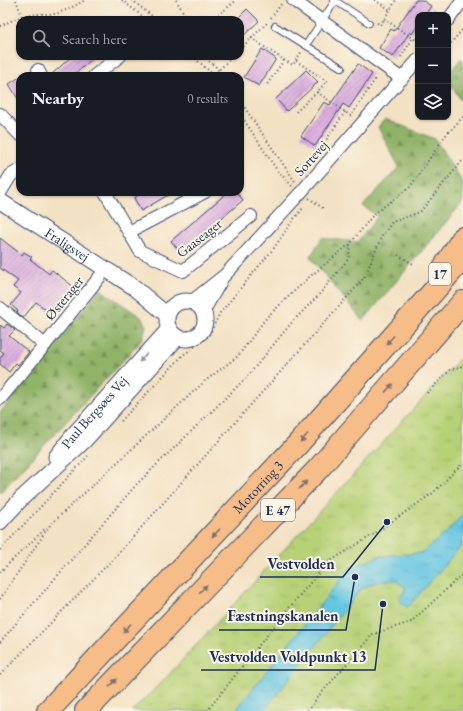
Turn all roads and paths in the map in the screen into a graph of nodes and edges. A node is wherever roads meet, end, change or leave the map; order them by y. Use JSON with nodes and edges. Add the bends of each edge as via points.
{"nodes":[{"id":1,"x":16,"y":0,"type":"edge"},
{"id":2,"x":85,"y":0,"type":"edge"},
{"id":3,"x":122,"y":0,"type":"edge"},
{"id":4,"x":132,"y":0,"type":"edge"},
{"id":5,"x":176,"y":0,"type":"edge"},
{"id":6,"x":237,"y":0,"type":"edge"},
{"id":7,"x":284,"y":0,"type":"edge"},
{"id":8,"x":292,"y":0,"type":"edge"},
{"id":9,"x":334,"y":0,"type":"edge"},
{"id":10,"x":374,"y":0,"type":"edge"},
{"id":11,"x":396,"y":0,"type":"edge"},
{"id":12,"x":463,"y":0,"type":"edge"},
{"id":13,"x":390,"y":10,"type":"junction"},
{"id":14,"x":38,"y":14,"type":"joint"},
{"id":15,"x":22,"y":16,"type":"joint"},
{"id":16,"x":142,"y":16,"type":"edge"},
{"id":17,"x":152,"y":16,"type":"edge"},
{"id":18,"x":186,"y":16,"type":"edge"},
{"id":19,"x":217,"y":16,"type":"edge"},
{"id":20,"x":451,"y":16,"type":"edge"},
{"id":21,"x":16,"y":19,"type":"edge"},
{"id":22,"x":384,"y":19,"type":"junction"},
{"id":23,"x":322,"y":21,"type":"junction"},
{"id":24,"x":369,"y":23,"type":"joint"},
{"id":25,"x":0,"y":26,"type":"edge"},
{"id":26,"x":275,"y":26,"type":"dead end"},
{"id":27,"x":463,"y":30,"type":"edge"},
{"id":28,"x":251,"y":38,"type":"junction"},
{"id":29,"x":413,"y":38,"type":"joint"},
{"id":30,"x":451,"y":43,"type":"edge"},
{"id":31,"x":244,"y":45,"type":"edge"},
{"id":32,"x":306,"y":45,"type":"junction"},
{"id":33,"x":401,"y":57,"type":"dead end"},
{"id":34,"x":115,"y":60,"type":"edge"},
{"id":35,"x":197,"y":60,"type":"edge"},
{"id":36,"x":208,"y":60,"type":"edge"},
{"id":37,"x":229,"y":60,"type":"edge"},
{"id":38,"x":284,"y":60,"type":"junction"},
{"id":39,"x":296,"y":61,"type":"junction"},
{"id":40,"x":415,"y":64,"type":"edge"},
{"id":41,"x":342,"y":68,"type":"dead end"},
{"id":42,"x":218,"y":70,"type":"joint"},
{"id":43,"x":99,"y":72,"type":"edge"},
{"id":44,"x":211,"y":72,"type":"edge"},
{"id":45,"x":376,"y":78,"type":"dead end"},
{"id":46,"x":402,"y":79,"type":"junction"},
{"id":47,"x":266,"y":86,"type":"dead end"},
{"id":48,"x":317,"y":92,"type":"junction"},
{"id":49,"x":244,"y":107,"type":"edge"},
{"id":50,"x":296,"y":112,"type":"dead end"},
{"id":51,"x":345,"y":112,"type":"junction"},
{"id":52,"x":0,"y":114,"type":"edge"},
{"id":53,"x":463,"y":116,"type":"edge"},
{"id":54,"x":244,"y":119,"type":"edge"},
{"id":55,"x":16,"y":132,"type":"edge"},
{"id":56,"x":322,"y":146,"type":"dead end"},
{"id":57,"x":463,"y":160,"type":"edge"},
{"id":58,"x":16,"y":172,"type":"edge"},
{"id":59,"x":301,"y":192,"type":"junction"},
{"id":60,"x":0,"y":193,"type":"edge"},
{"id":61,"x":110,"y":196,"type":"edge"},
{"id":62,"x":197,"y":196,"type":"edge"},
{"id":63,"x":0,"y":200,"type":"edge"},
{"id":64,"x":309,"y":202,"type":"dead end"},
{"id":65,"x":324,"y":209,"type":"dead end"},
{"id":66,"x":251,"y":216,"type":"dead end"},
{"id":67,"x":129,"y":232,"type":"junction"},
{"id":68,"x":463,"y":238,"type":"edge"},
{"id":69,"x":350,"y":244,"type":"junction"},
{"id":70,"x":398,"y":255,"type":"dead end"},
{"id":71,"x":463,"y":258,"type":"edge"},
{"id":72,"x":413,"y":264,"type":"dead end"},
{"id":73,"x":106,"y":269,"type":"junction"},
{"id":74,"x":225,"y":275,"type":"junction"},
{"id":75,"x":191,"y":302,"type":"junction"},
{"id":76,"x":463,"y":302,"type":"edge"},
{"id":77,"x":0,"y":308,"type":"edge"},
{"id":78,"x":416,"y":311,"type":"junction"},
{"id":79,"x":203,"y":312,"type":"junction"},
{"id":80,"x":172,"y":322,"type":"junction"},
{"id":81,"x":45,"y":345,"type":"junction"},
{"id":82,"x":463,"y":366,"type":"edge"},
{"id":83,"x":427,"y":393,"type":"dead end"},
{"id":84,"x":0,"y":399,"type":"edge"},
{"id":85,"x":463,"y":463,"type":"edge"},
{"id":86,"x":0,"y":522,"type":"edge"},
{"id":87,"x":50,"y":525,"type":"junction"},
{"id":88,"x":0,"y":572,"type":"edge"},
{"id":89,"x":463,"y":574,"type":"edge"},
{"id":90,"x":0,"y":599,"type":"edge"},
{"id":91,"x":0,"y":642,"type":"edge"},
{"id":92,"x":0,"y":675,"type":"edge"},
{"id":93,"x":48,"y":711,"type":"edge"},
{"id":94,"x":86,"y":711,"type":"edge"},
{"id":95,"x":207,"y":711,"type":"edge"},
{"id":96,"x":308,"y":711,"type":"edge"}],
"edges":[{"from":1,"to":15,"type":"path"},
{"from":2,"to":14,"type":"path","via":[[56,14]]},
{"from":3,"to":16,"type":"path"},
{"from":4,"to":17,"type":"path"},
{"from":5,"to":18,"type":"path"},
{"from":6,"to":19,"type":"path"},
{"from":7,"to":28,"type":"path","via":[[268,22]]},
{"from":8,"to":23,"type":"street"},
{"from":9,"to":23,"type":"lane"},
{"from":9,"to":24,"type":"lane"},
{"from":10,"to":13,"type":"path"},
{"from":11,"to":13,"type":"path"},
{"from":12,"to":20,"type":"street"},
{"from":13,"to":22,"type":"path"},
{"from":14,"to":15,"type":"path"},
{"from":21,"to":25,"type":"path"},
{"from":22,"to":24,"type":"path","via":[[380,25],[371,20]]},
{"from":22,"to":29,"type":"path"},
{"from":23,"to":32,"type":"lane"},
{"from":23,"to":46,"type":"street"},
{"from":26,"to":32,"type":"lane"},
{"from":27,"to":30,"type":"path"},
{"from":28,"to":31,"type":"path"},
{"from":28,"to":38,"type":"path"},
{"from":29,"to":33,"type":"path"},
{"from":32,"to":39,"type":"path"},
{"from":32,"to":41,"type":"lane"},
{"from":34,"to":43,"type":"street"},
{"from":35,"to":44,"type":"path"},
{"from":36,"to":42,"type":"path"},
{"from":37,"to":42,"type":"path"},
{"from":38,"to":39,"type":"path","via":[[293,65]]},
{"from":38,"to":47,"type":"path"},
{"from":39,"to":48,"type":"path","via":[[327,81]]},
{"from":40,"to":46,"type":"street","name":"Sortevej"},
{"from":45,"to":51,"type":"path","via":[[351,116]]},
{"from":46,"to":59,"type":"street","name":"Sortevej"},
{"from":48,"to":50,"type":"path"},
{"from":48,"to":51,"type":"path"},
{"from":49,"to":59,"type":"path"},
{"from":51,"to":56,"type":"path"},
{"from":52,"to":55,"type":"street"},
{"from":53,"to":69,"type":"path","via":[[445,136],[410,187],[374,214]]},
{"from":54,"to":59,"type":"path","via":[[277,170],[287,182]]},
{"from":57,"to":92,"type":"path","via":[[420,212],[392,222],[381,238],[364,278],[115,557]]},
{"from":58,"to":60,"type":"street","via":[[11,175]]},
{"from":59,"to":64,"type":"path"},
{"from":59,"to":65,"type":"path"},
{"from":59,"to":74,"type":"street","name":"Sortevej"},
{"from":61,"to":67,"type":"street","name":"Gaaseager"},
{"from":62,"to":67,"type":"street"},
{"from":63,"to":73,"type":"street","name":"Fraligsvej"},
{"from":66,"to":67,"type":"street","name":"Gaaseager","via":[[183,271],[140,251]]},
{"from":68,"to":78,"type":"highway","number":"17"},
{"from":69,"to":87,"type":"path","via":[[308,278],[267,317],[238,356],[205,381]]},
{"from":69,"to":91,"type":"path","via":[[349,258],[247,377],[136,485]]},
{"from":70,"to":72,"type":"path"},
{"from":71,"to":78,"type":"highway","name":"Motorring 3","number":"E 47"},
{"from":73,"to":80,"type":"street","name":"Fraligsvej","via":[[135,288]]},
{"from":73,"to":81,"type":"street","name":"Østerager"},
{"from":74,"to":75,"type":"street","name":"Sortevej"},
{"from":74,"to":79,"type":"street","name":"Sortevej"},
{"from":75,"to":79,"type":"street"},
{"from":75,"to":80,"type":"street","via":[[181,302]]},
{"from":94,"to":76,"type":"highway","number":"E 47","one_way":true,"via":[[319,468]]},
{"from":77,"to":81,"type":"street"},
{"from":78,"to":93,"type":"highway","name":"Motorring 3","number":"E 47","one_way":true,"via":[[297,446]]},
{"from":79,"to":80,"type":"street","via":[[203,329],[195,338],[189,340],[183,340]]},
{"from":80,"to":86,"type":"street","name":"Paul Bergsøes Vej"},
{"from":81,"to":84,"type":"street","name":"Østerager"},
{"from":82,"to":83,"type":"path","via":[[450,370]]},
{"from":85,"to":95,"type":"path","via":[[433,493],[327,563],[283,614]]},
{"from":87,"to":88,"type":"path"},
{"from":87,"to":90,"type":"path"},
{"from":89,"to":96,"type":"path","via":[[411,622],[373,634]]}]}
